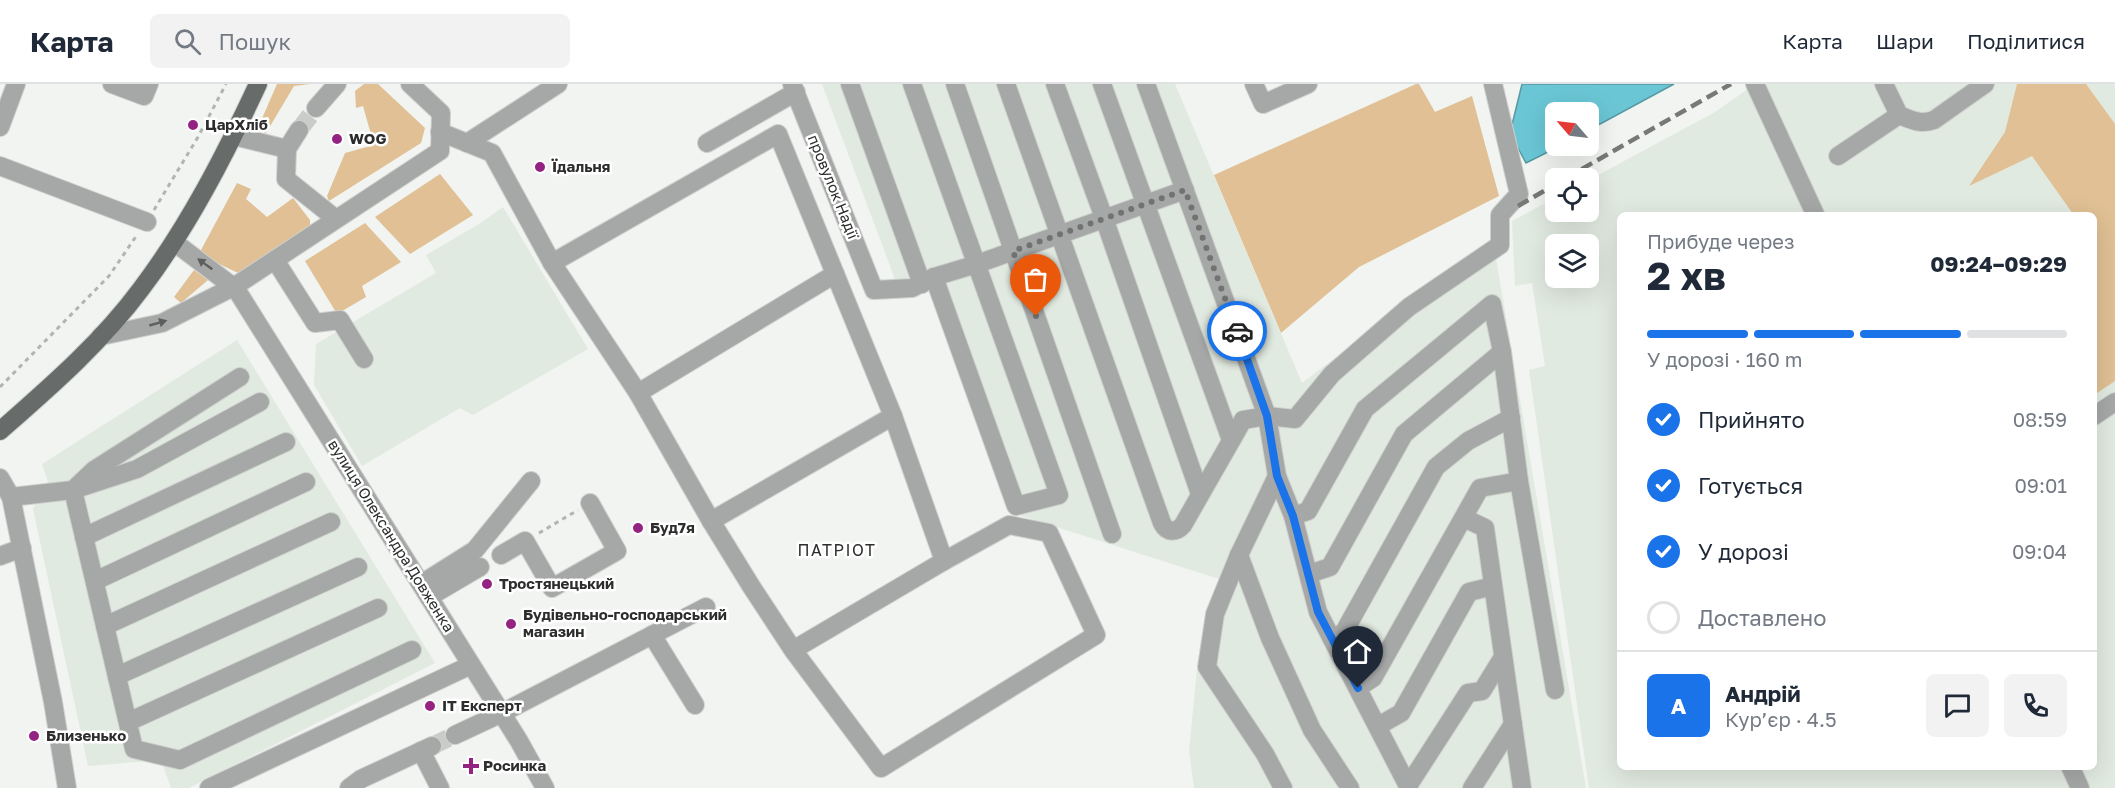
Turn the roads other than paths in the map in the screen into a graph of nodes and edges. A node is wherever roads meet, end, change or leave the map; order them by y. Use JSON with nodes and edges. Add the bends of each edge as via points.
{"nodes":[{"id":1,"x":16,"y":84,"type":"edge"},
{"id":2,"x":112,"y":84,"type":"edge"},
{"id":3,"x":149,"y":84,"type":"edge"},
{"id":4,"x":258,"y":84,"type":"edge"},
{"id":5,"x":337,"y":84,"type":"edge"},
{"id":6,"x":410,"y":84,"type":"edge"},
{"id":7,"x":558,"y":84,"type":"edge"},
{"id":8,"x":850,"y":84,"type":"edge"},
{"id":9,"x":912,"y":84,"type":"edge"},
{"id":10,"x":955,"y":84,"type":"edge"},
{"id":11,"x":1006,"y":84,"type":"edge"},
{"id":12,"x":1055,"y":84,"type":"edge"},
{"id":13,"x":1102,"y":84,"type":"edge"},
{"id":14,"x":1146,"y":84,"type":"edge"},
{"id":15,"x":1254,"y":84,"type":"edge"},
{"id":16,"x":1308,"y":84,"type":"edge"},
{"id":17,"x":1493,"y":84,"type":"edge"},
{"id":18,"x":1755,"y":84,"type":"edge"},
{"id":19,"x":1884,"y":84,"type":"edge"},
{"id":20,"x":1985,"y":84,"type":"edge"},
{"id":21,"x":794,"y":88,"type":"edge"},
{"id":22,"x":316,"y":108,"type":"tunnel mouth"},
{"id":23,"x":1899,"y":115,"type":"junction"},
{"id":24,"x":0,"y":127,"type":"edge"},
{"id":25,"x":299,"y":130,"type":"tunnel mouth"},
{"id":26,"x":440,"y":132,"type":"junction"},
{"id":27,"x":234,"y":136,"type":"junction"},
{"id":28,"x":467,"y":143,"type":"junction"},
{"id":29,"x":707,"y":143,"type":"dead end"},
{"id":30,"x":287,"y":149,"type":"junction"},
{"id":31,"x":1838,"y":156,"type":"dead end"},
{"id":32,"x":0,"y":166,"type":"edge"},
{"id":33,"x":1185,"y":190,"type":"junction"},
{"id":34,"x":1145,"y":203,"type":"junction"},
{"id":35,"x":1814,"y":212,"type":"edge"},
{"id":36,"x":1104,"y":218,"type":"junction"},
{"id":37,"x":336,"y":219,"type":"junction"},
{"id":38,"x":147,"y":222,"type":"road end"},
{"id":39,"x":1059,"y":235,"type":"junction"},
{"id":40,"x":174,"y":242,"type":"junction"},
{"id":41,"x":1013,"y":251,"type":"junction"},
{"id":42,"x":275,"y":260,"type":"junction"},
{"id":43,"x":552,"y":263,"type":"junction"},
{"id":44,"x":977,"y":264,"type":"junction"},
{"id":45,"x":835,"y":274,"type":"junction"},
{"id":46,"x":928,"y":280,"type":"junction"},
{"id":47,"x":235,"y":286,"type":"junction"},
{"id":48,"x":101,"y":336,"type":"junction"},
{"id":49,"x":1502,"y":352,"type":"junction"},
{"id":50,"x":364,"y":359,"type":"dead end"},
{"id":51,"x":240,"y":377,"type":"dead end"},
{"id":52,"x":638,"y":393,"type":"junction"},
{"id":53,"x":260,"y":402,"type":"dead end"},
{"id":54,"x":2115,"y":402,"type":"edge"},
{"id":55,"x":2097,"y":414,"type":"edge"},
{"id":56,"x":893,"y":416,"type":"junction"},
{"id":57,"x":1267,"y":416,"type":"junction"},
{"id":58,"x":1511,"y":418,"type":"junction"},
{"id":59,"x":0,"y":431,"type":"edge"},
{"id":60,"x":1231,"y":440,"type":"junction"},
{"id":61,"x":286,"y":442,"type":"dead end"},
{"id":62,"x":1277,"y":476,"type":"junction"},
{"id":63,"x":0,"y":478,"type":"edge"},
{"id":64,"x":531,"y":481,"type":"dead end"},
{"id":65,"x":306,"y":482,"type":"dead end"},
{"id":66,"x":1519,"y":482,"type":"junction"},
{"id":67,"x":73,"y":490,"type":"junction"},
{"id":68,"x":1200,"y":494,"type":"junction"},
{"id":69,"x":11,"y":496,"type":"junction"},
{"id":70,"x":590,"y":503,"type":"road end"},
{"id":71,"x":1293,"y":516,"type":"junction"},
{"id":72,"x":1464,"y":518,"type":"junction"},
{"id":73,"x":331,"y":522,"type":"dead end"},
{"id":74,"x":711,"y":522,"type":"junction"},
{"id":75,"x":1112,"y":534,"type":"dead end"},
{"id":76,"x":84,"y":537,"type":"junction"},
{"id":77,"x":22,"y":548,"type":"junction"},
{"id":78,"x":501,"y":555,"type":"dead end"},
{"id":79,"x":1239,"y":555,"type":"junction"},
{"id":80,"x":0,"y":556,"type":"edge"},
{"id":81,"x":944,"y":561,"type":"junction"},
{"id":82,"x":358,"y":567,"type":"dead end"},
{"id":83,"x":480,"y":567,"type":"dead end"},
{"id":84,"x":1309,"y":574,"type":"junction"},
{"id":85,"x":95,"y":581,"type":"junction"},
{"id":86,"x":1493,"y":586,"type":"junction"},
{"id":87,"x":425,"y":591,"type":"junction"},
{"id":88,"x":706,"y":607,"type":"dead end"},
{"id":89,"x":378,"y":608,"type":"dead end"},
{"id":90,"x":105,"y":626,"type":"junction"},
{"id":91,"x":652,"y":635,"type":"junction"},
{"id":92,"x":1332,"y":639,"type":"junction"},
{"id":93,"x":412,"y":650,"type":"dead end"},
{"id":94,"x":793,"y":650,"type":"junction"},
{"id":95,"x":1503,"y":657,"type":"junction"},
{"id":96,"x":471,"y":665,"type":"junction"},
{"id":97,"x":117,"y":676,"type":"junction"},
{"id":98,"x":1358,"y":688,"type":"junction"},
{"id":99,"x":1556,"y":690,"type":"dead end"},
{"id":100,"x":695,"y":705,"type":"dead end"},
{"id":101,"x":502,"y":713,"type":"junction"},
{"id":102,"x":128,"y":722,"type":"junction"},
{"id":103,"x":1513,"y":724,"type":"junction"},
{"id":104,"x":1378,"y":726,"type":"junction"},
{"id":105,"x":455,"y":735,"type":"tunnel mouth"},
{"id":106,"x":2072,"y":770,"type":"edge"},
{"id":107,"x":1408,"y":787,"type":"edge"},
{"id":108,"x":67,"y":788,"type":"edge"},
{"id":109,"x":210,"y":788,"type":"edge"},
{"id":110,"x":349,"y":788,"type":"edge"},
{"id":111,"x":440,"y":788,"type":"edge"},
{"id":112,"x":545,"y":788,"type":"edge"},
{"id":113,"x":1283,"y":788,"type":"edge"},
{"id":114,"x":1350,"y":788,"type":"edge"},
{"id":115,"x":1472,"y":788,"type":"edge"},
{"id":116,"x":1522,"y":788,"type":"edge"},
{"id":117,"x":2080,"y":788,"type":"edge"}],
"edges":[{"from":1,"to":24,"type":"street"},
{"from":2,"to":3,"type":"street","via":[[144,96]]},
{"from":4,"to":27,"type":"main road"},
{"from":5,"to":22,"type":"street"},
{"from":6,"to":26,"type":"street","via":[[441,113]]},
{"from":7,"to":28,"type":"street"},
{"from":8,"to":46,"type":"street"},
{"from":9,"to":44,"type":"street"},
{"from":10,"to":41,"type":"street"},
{"from":11,"to":39,"type":"street"},
{"from":12,"to":36,"type":"street"},
{"from":13,"to":34,"type":"street"},
{"from":14,"to":33,"type":"street"},
{"from":15,"to":16,"type":"street","via":[[1263,104]]},
{"from":17,"to":57,"type":"street","via":[[1519,194],[1500,215],[1500,245],[1409,308],[1332,374],[1295,419]]},
{"from":18,"to":35,"type":"street"},
{"from":19,"to":23,"type":"street"},
{"from":20,"to":23,"type":"street","via":[[1926,123]]},
{"from":21,"to":29,"type":"street"},
{"from":21,"to":46,"type":"street","name":"провулок Надії","via":[[874,290],[912,288]]},
{"from":23,"to":31,"type":"street"},
{"from":25,"to":30,"type":"street"},
{"from":26,"to":28,"type":"street"},
{"from":26,"to":37,"type":"street","via":[[440,151]]},
{"from":27,"to":30,"type":"street"},
{"from":27,"to":40,"type":"main road"},
{"from":28,"to":43,"type":"street","via":[[492,153]]},
{"from":30,"to":37,"type":"street","via":[[286,179]]},
{"from":32,"to":38,"type":"street"},
{"from":33,"to":34,"type":"street"},
{"from":33,"to":57,"type":"street"},
{"from":34,"to":36,"type":"street"},
{"from":34,"to":60,"type":"street"},
{"from":36,"to":39,"type":"street"},
{"from":36,"to":68,"type":"street"},
{"from":37,"to":42,"type":"street"},
{"from":39,"to":41,"type":"street"},
{"from":39,"to":68,"type":"street","via":[[1164,527],[1172,531],[1180,528]]},
{"from":47,"to":40,"type":"street","one_way":true},
{"from":40,"to":48,"type":"main road","via":[[140,291]]},
{"from":41,"to":44,"type":"street"},
{"from":41,"to":75,"type":"street"},
{"from":42,"to":47,"type":"street"},
{"from":42,"to":50,"type":"street","via":[[315,323],[340,320]]},
{"from":43,"to":45,"type":"street","via":[[778,134]]},
{"from":43,"to":52,"type":"street"},
{"from":44,"to":46,"type":"street"},
{"from":44,"to":46,"type":"street","via":[[1059,495],[1016,506]]},
{"from":45,"to":52,"type":"street"},
{"from":45,"to":56,"type":"street"},
{"from":48,"to":47,"type":"street","one_way":true,"via":[[162,323]]},
{"from":47,"to":87,"type":"street","name":"вулиця Олександра Довженка"},
{"from":48,"to":59,"type":"main road","via":[[58,381]]},
{"from":49,"to":58,"type":"street"},
{"from":49,"to":71,"type":"street","via":[[1492,304],[1365,409],[1308,511]]},
{"from":49,"to":84,"type":"street","via":[[1404,434],[1330,567]]},
{"from":51,"to":67,"type":"street","via":[[94,470]]},
{"from":52,"to":74,"type":"street"},
{"from":53,"to":67,"type":"street","via":[[137,470]]},
{"from":54,"to":55,"type":"street"},
{"from":56,"to":74,"type":"street"},
{"from":56,"to":81,"type":"street"},
{"from":57,"to":60,"type":"street","via":[[1243,420]]},
{"from":57,"to":62,"type":"street"},
{"from":58,"to":66,"type":"street"},
{"from":58,"to":92,"type":"street","via":[[1468,441],[1437,467],[1344,632]]},
{"from":60,"to":68,"type":"street"},
{"from":61,"to":76,"type":"street"},
{"from":62,"to":71,"type":"street"},
{"from":62,"to":79,"type":"street"},
{"from":63,"to":69,"type":"street"},
{"from":64,"to":87,"type":"street","via":[[475,550]]},
{"from":65,"to":85,"type":"street"},
{"from":66,"to":72,"type":"street","via":[[1480,488]]},
{"from":66,"to":99,"type":"street"},
{"from":67,"to":69,"type":"street"},
{"from":67,"to":76,"type":"street"},
{"from":69,"to":77,"type":"street"},
{"from":70,"to":78,"type":"street","via":[[617,551],[552,588],[525,541]]},
{"from":71,"to":84,"type":"street"},
{"from":72,"to":86,"type":"street","via":[[1485,528]]},
{"from":72,"to":98,"type":"street","via":[[1373,678]]},
{"from":73,"to":90,"type":"street"},
{"from":74,"to":94,"type":"street"},
{"from":76,"to":85,"type":"street"},
{"from":77,"to":80,"type":"street"},
{"from":77,"to":108,"type":"street"},
{"from":79,"to":113,"type":"street","via":[[1215,614],[1207,667]]},
{"from":79,"to":114,"type":"street","via":[[1270,638],[1312,730]]},
{"from":81,"to":94,"type":"street"},
{"from":81,"to":94,"type":"street","via":[[1009,525],[1048,533],[1096,635],[881,768]]},
{"from":82,"to":97,"type":"street"},
{"from":83,"to":87,"type":"street"},
{"from":84,"to":92,"type":"street","via":[[1318,612]]},
{"from":85,"to":90,"type":"street"},
{"from":86,"to":95,"type":"street"},
{"from":86,"to":104,"type":"street","via":[[1469,592],[1401,712]]},
{"from":87,"to":96,"type":"street","name":"вулиця Олександра Довженка"},
{"from":88,"to":91,"type":"street"},
{"from":89,"to":102,"type":"street"},
{"from":90,"to":97,"type":"street"},
{"from":91,"to":100,"type":"street"},
{"from":91,"to":101,"type":"street"},
{"from":92,"to":98,"type":"street"},
{"from":93,"to":102,"type":"street","via":[[180,760],[134,749]]},
{"from":95,"to":103,"type":"street"},
{"from":95,"to":107,"type":"street","via":[[1482,691],[1468,693]]},
{"from":96,"to":101,"type":"street","name":"вулиця Олександра Довженка"},
{"from":96,"to":109,"type":"street"},
{"from":97,"to":102,"type":"street"},
{"from":98,"to":104,"type":"street"},
{"from":101,"to":105,"type":"street"},
{"from":101,"to":112,"type":"street","name":"вулиця Олександра Довженка"},
{"from":103,"to":115,"type":"street"},
{"from":103,"to":116,"type":"street"},
{"from":104,"to":107,"type":"street"},
{"from":106,"to":117,"type":"street"},
{"from":110,"to":111,"type":"street","via":[[426,748]]}]}
